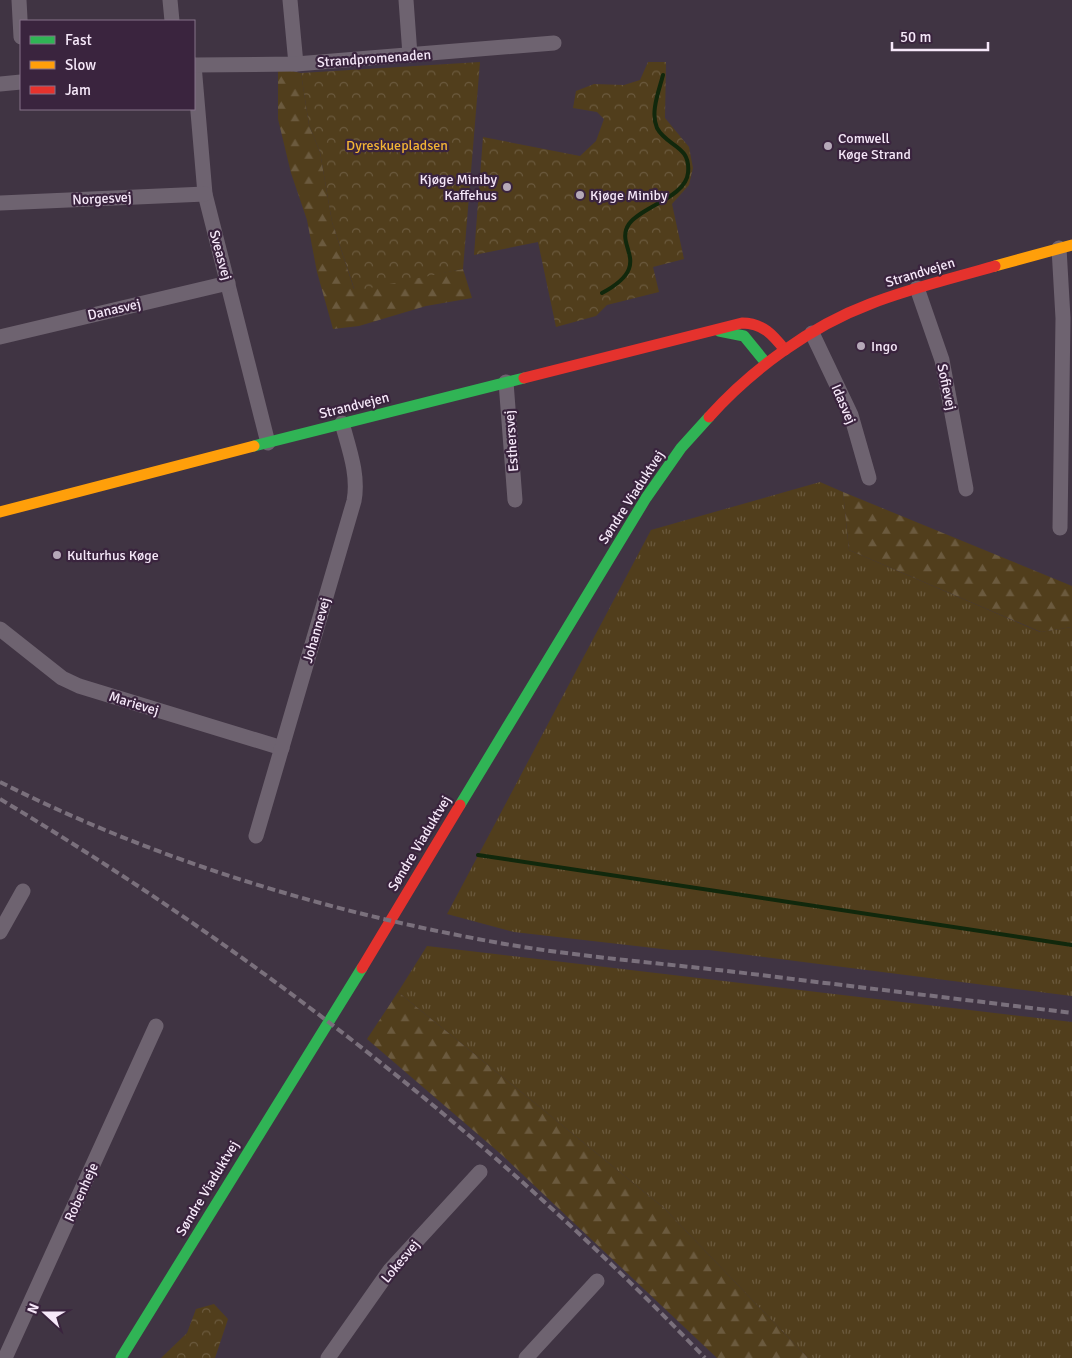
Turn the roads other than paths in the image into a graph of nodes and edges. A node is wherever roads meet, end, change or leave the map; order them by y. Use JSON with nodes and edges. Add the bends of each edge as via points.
{"nodes":[{"id":1,"x":19,"y":0,"type":"edge"},
{"id":2,"x":170,"y":0,"type":"edge"},
{"id":3,"x":290,"y":0,"type":"edge"},
{"id":4,"x":406,"y":0,"type":"edge"},
{"id":5,"x":20,"y":20,"type":"edge"},
{"id":6,"x":172,"y":20,"type":"edge"},
{"id":7,"x":554,"y":43,"type":"dead end"},
{"id":8,"x":410,"y":55,"type":"junction"},
{"id":9,"x":296,"y":64,"type":"junction"},
{"id":10,"x":195,"y":65,"type":"edge"},
{"id":11,"x":195,"y":77,"type":"edge"},
{"id":12,"x":20,"y":82,"type":"edge"},
{"id":13,"x":0,"y":84,"type":"edge"},
{"id":14,"x":205,"y":194,"type":"junction"},
{"id":15,"x":0,"y":203,"type":"edge"},
{"id":16,"x":1066,"y":246,"type":"edge"},
{"id":17,"x":228,"y":283,"type":"junction"},
{"id":18,"x":916,"y":288,"type":"junction"},
{"id":19,"x":716,"y":330,"type":"junction"},
{"id":20,"x":812,"y":333,"type":"junction"},
{"id":21,"x":0,"y":337,"type":"edge"},
{"id":22,"x":785,"y":350,"type":"junction"},
{"id":23,"x":766,"y":363,"type":"junction"},
{"id":24,"x":506,"y":382,"type":"junction"},
{"id":25,"x":342,"y":423,"type":"junction"},
{"id":26,"x":268,"y":442,"type":"junction"},
{"id":27,"x":869,"y":478,"type":"dead end"},
{"id":28,"x":966,"y":489,"type":"dead end"},
{"id":29,"x":514,"y":500,"type":"dead end"},
{"id":30,"x":0,"y":512,"type":"edge"},
{"id":31,"x":1060,"y":528,"type":"dead end"},
{"id":32,"x":0,"y":629,"type":"edge"},
{"id":33,"x":282,"y":748,"type":"junction"},
{"id":34,"x":256,"y":836,"type":"dead end"},
{"id":35,"x":23,"y":891,"type":"dead end"},
{"id":36,"x":0,"y":932,"type":"edge"},
{"id":37,"x":156,"y":1026,"type":"dead end"},
{"id":38,"x":480,"y":1172,"type":"dead end"},
{"id":39,"x":597,"y":1281,"type":"dead end"},
{"id":40,"x":5,"y":1358,"type":"edge"},
{"id":41,"x":121,"y":1358,"type":"edge"},
{"id":42,"x":328,"y":1358,"type":"edge"},
{"id":43,"x":526,"y":1358,"type":"edge"}],
"edges":[{"from":1,"to":5,"type":"street"},
{"from":2,"to":6,"type":"street"},
{"from":3,"to":9,"type":"street"},
{"from":4,"to":8,"type":"street"},
{"from":7,"to":8,"type":"street","name":"Strandpromenaden"},
{"from":8,"to":9,"type":"street","name":"Strandpromenaden"},
{"from":9,"to":10,"type":"street","name":"Strandpromenaden"},
{"from":11,"to":14,"type":"street","name":"Sveasvej"},
{"from":12,"to":13,"type":"street"},
{"from":14,"to":15,"type":"street","name":"Norgesvej"},
{"from":14,"to":17,"type":"street","name":"Sveasvej"},
{"from":16,"to":18,"type":"main road","name":"Strandvejen"},
{"from":16,"to":31,"type":"street"},
{"from":17,"to":21,"type":"street","name":"Danasvej"},
{"from":17,"to":26,"type":"street","name":"Sveasvej"},
{"from":18,"to":20,"type":"main road","name":"Strandvejen","via":[[869,304]]},
{"from":18,"to":28,"type":"street","name":"Sofievej","via":[[942,360]]},
{"from":19,"to":22,"type":"main road","name":"Strandvejen","via":[[752,322],[772,332]]},
{"from":19,"to":23,"type":"main road","name":"Strandvejen","via":[[744,336]]},
{"from":19,"to":24,"type":"main road","name":"Strandvejen"},
{"from":20,"to":22,"type":"main road","name":"Strandvejen"},
{"from":20,"to":27,"type":"street","name":"Idasvej","via":[[851,415]]},
{"from":22,"to":23,"type":"main road","name":"Strandvejen"},
{"from":23,"to":41,"type":"main road","name":"Søndre Viaduktvej","via":[[700,425],[646,498]]},
{"from":24,"to":25,"type":"main road","name":"Strandvejen"},
{"from":24,"to":29,"type":"street","name":"Esthersvej"},
{"from":25,"to":26,"type":"main road","name":"Strandvejen"},
{"from":25,"to":33,"type":"street","name":"Johannevej","via":[[357,487]]},
{"from":26,"to":30,"type":"main road","name":"Strandvejen"},
{"from":32,"to":33,"type":"street","name":"Marievej","via":[[62,678],[79,686]]},
{"from":33,"to":34,"type":"street","name":"Johannevej"},
{"from":35,"to":36,"type":"street"},
{"from":37,"to":40,"type":"street","name":"Robenheje"},
{"from":38,"to":42,"type":"street","name":"Lokesvej","via":[[390,1270]]},
{"from":39,"to":43,"type":"street"}]}
